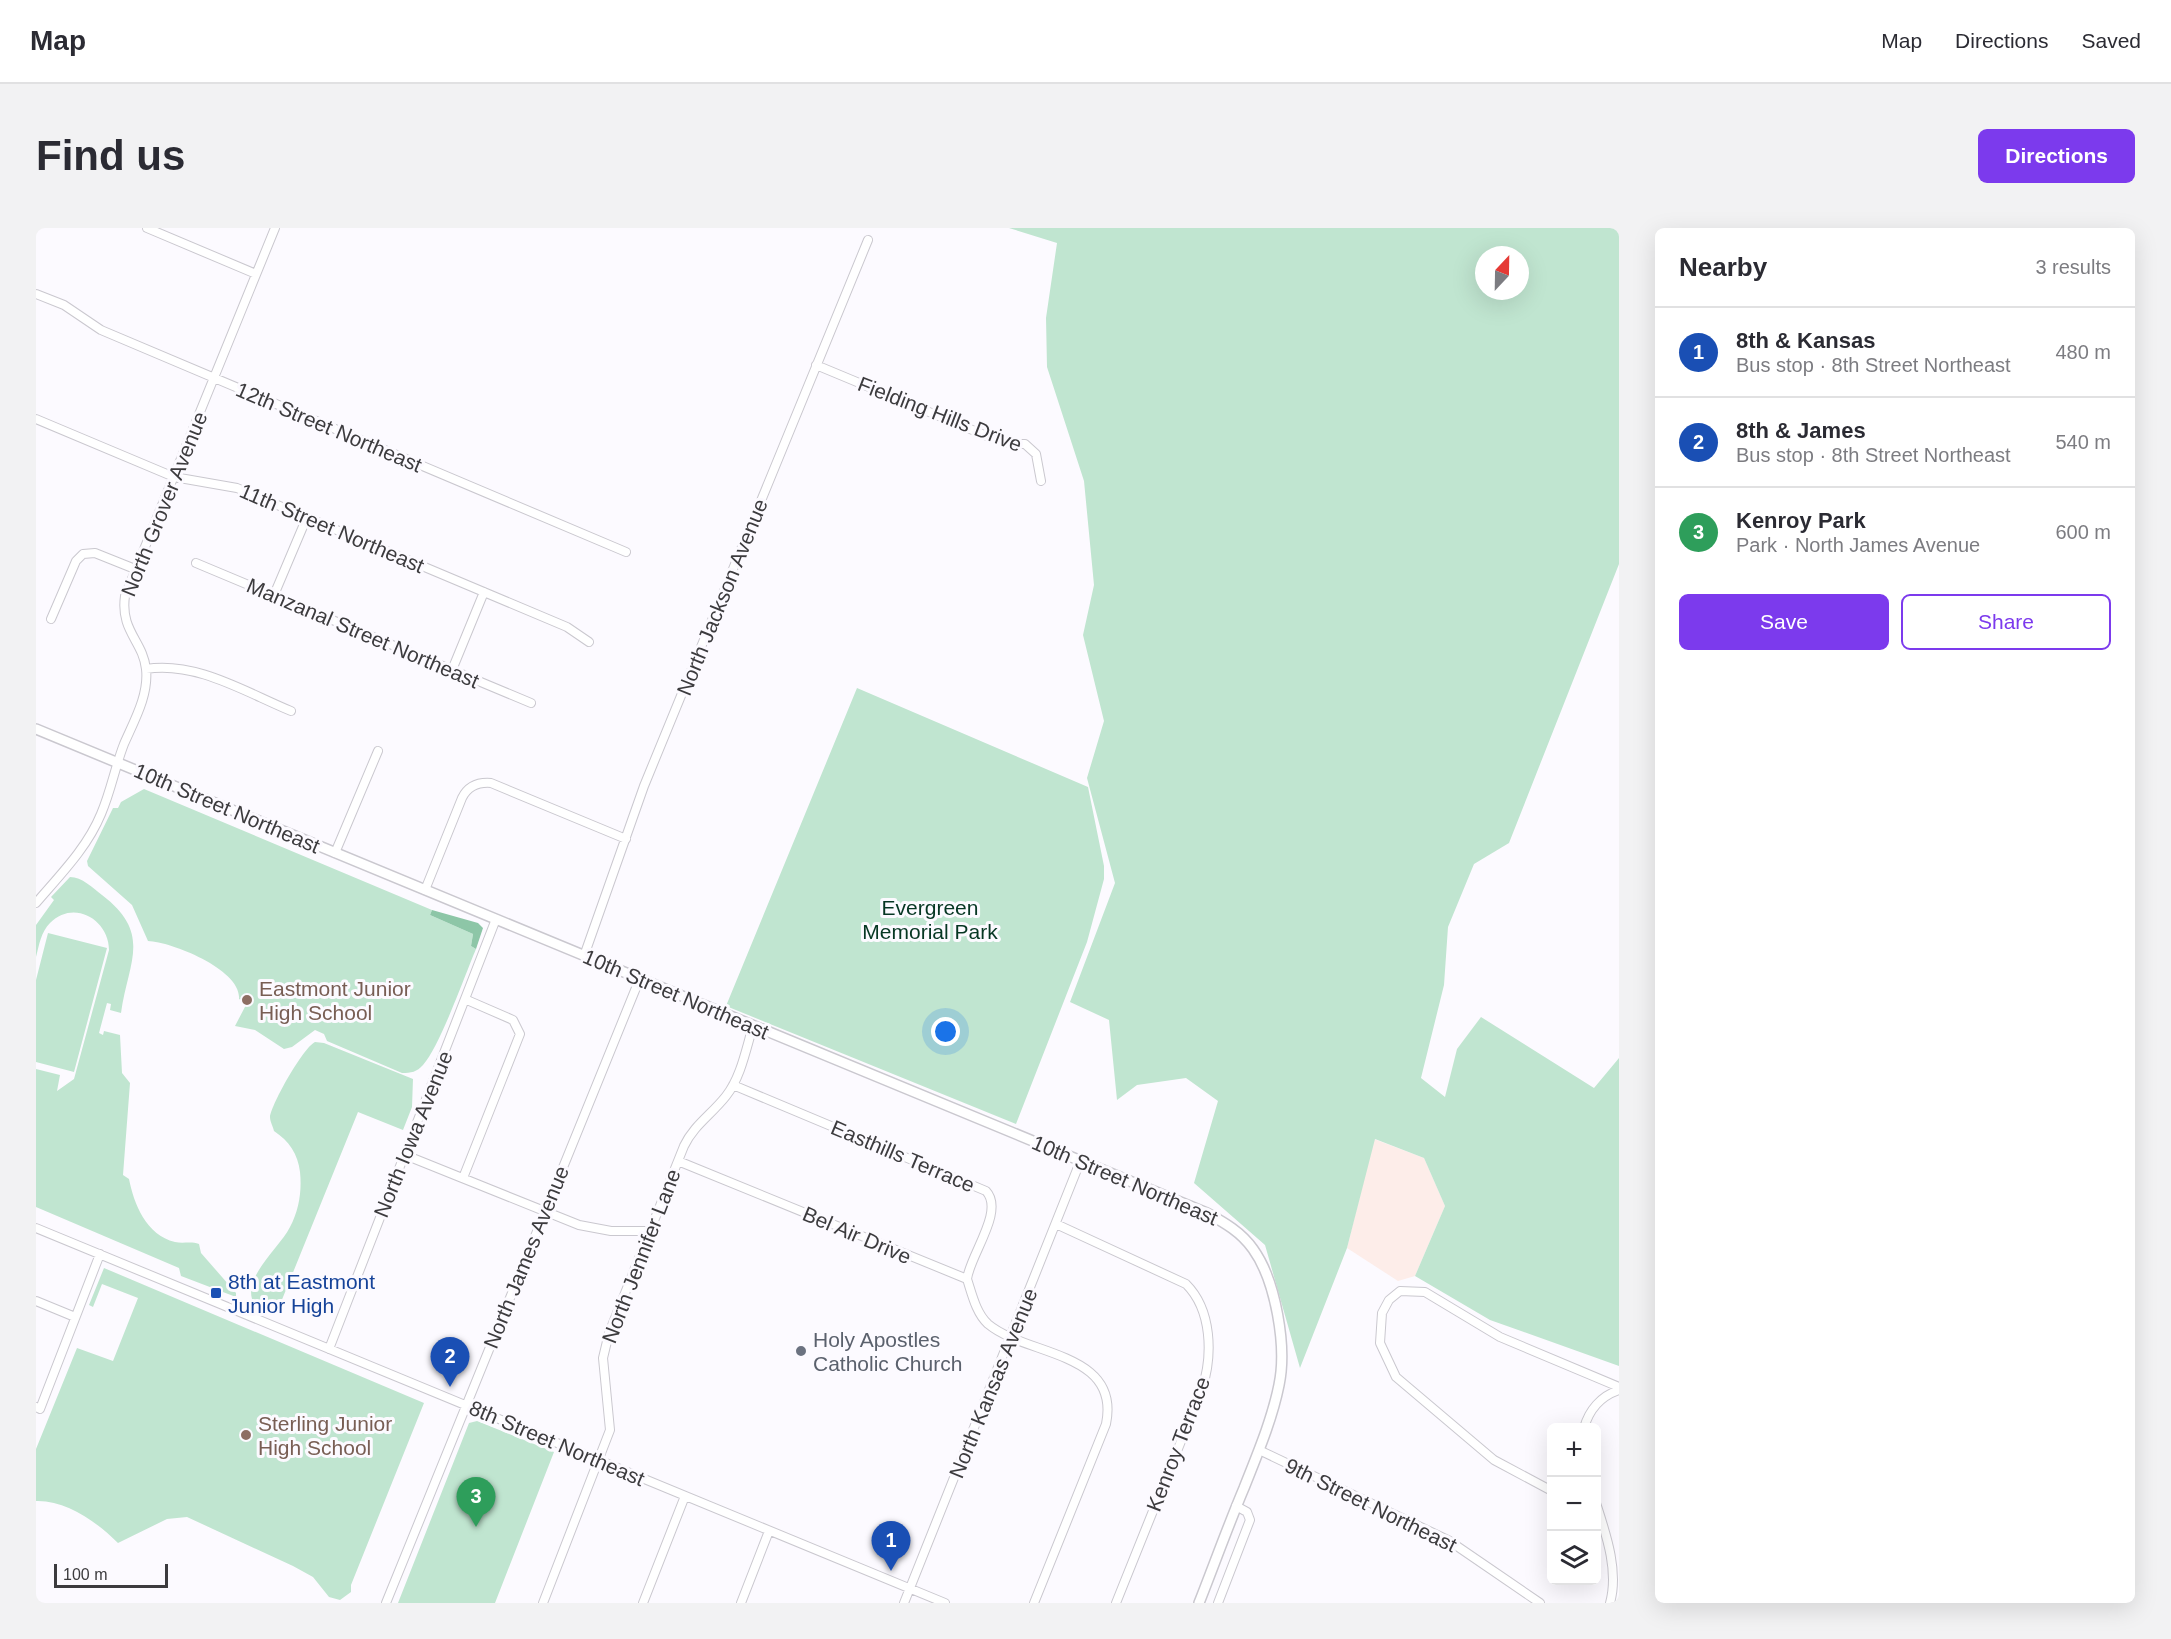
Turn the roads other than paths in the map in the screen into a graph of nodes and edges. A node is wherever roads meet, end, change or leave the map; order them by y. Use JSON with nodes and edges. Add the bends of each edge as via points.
{"nodes":[{"id":1,"x":147,"y":228,"type":"edge"},
{"id":2,"x":275,"y":228,"type":"edge"},
{"id":3,"x":868,"y":240,"type":"dead end"},
{"id":4,"x":256,"y":274,"type":"junction"},
{"id":5,"x":36,"y":294,"type":"edge"},
{"id":6,"x":816,"y":365,"type":"junction"},
{"id":7,"x":215,"y":378,"type":"junction"},
{"id":8,"x":36,"y":419,"type":"edge"},
{"id":9,"x":174,"y":477,"type":"junction"},
{"id":10,"x":1041,"y":481,"type":"dead end"},
{"id":11,"x":307,"y":517,"type":"junction"},
{"id":12,"x":626,"y":552,"type":"dead end"},
{"id":13,"x":196,"y":563,"type":"dead end"},
{"id":14,"x":135,"y":569,"type":"junction"},
{"id":15,"x":484,"y":592,"type":"junction"},
{"id":16,"x":274,"y":595,"type":"junction"},
{"id":17,"x":51,"y":620,"type":"dead end"},
{"id":18,"x":589,"y":642,"type":"dead end"},
{"id":19,"x":146,"y":669,"type":"junction"},
{"id":20,"x":452,"y":670,"type":"junction"},
{"id":21,"x":531,"y":703,"type":"dead end"},
{"id":22,"x":291,"y":711,"type":"dead end"},
{"id":23,"x":36,"y":729,"type":"edge"},
{"id":24,"x":378,"y":751,"type":"dead end"},
{"id":25,"x":117,"y":762,"type":"junction"},
{"id":26,"x":626,"y":839,"type":"junction"},
{"id":27,"x":335,"y":853,"type":"junction"},
{"id":28,"x":425,"y":890,"type":"junction"},
{"id":29,"x":36,"y":903,"type":"edge"},
{"id":30,"x":496,"y":919,"type":"junction"},
{"id":31,"x":584,"y":956,"type":"junction"},
{"id":32,"x":640,"y":978,"type":"junction"},
{"id":33,"x":467,"y":1000,"type":"junction"},
{"id":34,"x":753,"y":1026,"type":"junction"},
{"id":35,"x":733,"y":1085,"type":"junction"},
{"id":36,"x":405,"y":1155,"type":"junction"},
{"id":37,"x":678,"y":1161,"type":"junction"},
{"id":38,"x":1080,"y":1162,"type":"junction"},
{"id":39,"x":463,"y":1178,"type":"junction"},
{"id":40,"x":544,"y":1213,"type":"junction"},
{"id":41,"x":1056,"y":1224,"type":"junction"},
{"id":42,"x":36,"y":1228,"type":"edge"},
{"id":43,"x":648,"y":1232,"type":"junction"},
{"id":44,"x":100,"y":1254,"type":"junction"},
{"id":45,"x":967,"y":1279,"type":"junction"},
{"id":46,"x":36,"y":1301,"type":"edge"},
{"id":47,"x":75,"y":1317,"type":"junction"},
{"id":48,"x":1011,"y":1336,"type":"junction"},
{"id":49,"x":329,"y":1349,"type":"junction"},
{"id":50,"x":1619,"y":1389,"type":"edge"},
{"id":51,"x":466,"y":1406,"type":"junction"},
{"id":52,"x":38,"y":1408,"type":"edge"},
{"id":53,"x":1586,"y":1423,"type":"edge"},
{"id":54,"x":1259,"y":1450,"type":"junction"},
{"id":55,"x":598,"y":1461,"type":"junction"},
{"id":56,"x":1547,"y":1489,"type":"edge"},
{"id":57,"x":685,"y":1496,"type":"junction"},
{"id":58,"x":1236,"y":1506,"type":"junction"},
{"id":59,"x":1601,"y":1520,"type":"edge"},
{"id":60,"x":770,"y":1531,"type":"junction"},
{"id":61,"x":910,"y":1588,"type":"junction"},
{"id":62,"x":386,"y":1603,"type":"edge"},
{"id":63,"x":543,"y":1603,"type":"edge"},
{"id":64,"x":643,"y":1603,"type":"edge"},
{"id":65,"x":741,"y":1603,"type":"edge"},
{"id":66,"x":904,"y":1603,"type":"edge"},
{"id":67,"x":945,"y":1603,"type":"edge"},
{"id":68,"x":1034,"y":1603,"type":"edge"},
{"id":69,"x":1116,"y":1603,"type":"edge"},
{"id":70,"x":1199,"y":1603,"type":"edge"},
{"id":71,"x":1218,"y":1603,"type":"edge"},
{"id":72,"x":1540,"y":1603,"type":"edge"},
{"id":73,"x":1610,"y":1603,"type":"edge"}],
"edges":[{"from":1,"to":4,"type":"street"},
{"from":2,"to":4,"type":"street","name":"North Grover Avenue"},
{"from":3,"to":6,"type":"street","name":"North Jackson Avenue"},
{"from":4,"to":7,"type":"street","name":"North Grover Avenue"},
{"from":5,"to":7,"type":"street","name":"12th Street Northeast","via":[[64,305],[91,326]]},
{"from":6,"to":10,"type":"street","name":"Fielding Hills Drive","via":[[994,439],[1025,444],[1036,453]]},
{"from":6,"to":26,"type":"street","name":"North Jackson Avenue","via":[[644,786]]},
{"from":7,"to":9,"type":"street","name":"North Grover Avenue"},
{"from":7,"to":12,"type":"street","name":"12th Street Northeast"},
{"from":8,"to":9,"type":"street","name":"11th Street Northeast"},
{"from":9,"to":11,"type":"street","name":"11th Street Northeast","via":[[237,488]]},
{"from":9,"to":14,"type":"street","name":"North Grover Avenue"},
{"from":11,"to":15,"type":"street","name":"11th Street Northeast"},
{"from":11,"to":16,"type":"street"},
{"from":13,"to":16,"type":"street","name":"Manzanal Street Northeast"},
{"from":14,"to":17,"type":"street","via":[[94,553],[83,554],[76,561]]},
{"from":14,"to":19,"type":"street","name":"North Grover Avenue","via":[[125,596],[124,613]]},
{"from":15,"to":18,"type":"street","name":"11th Street Northeast","via":[[567,627]]},
{"from":15,"to":20,"type":"street"},
{"from":16,"to":20,"type":"street","name":"Manzanal Street Northeast"},
{"from":19,"to":22,"type":"street","via":[[189,669]]},
{"from":19,"to":25,"type":"street","name":"North Grover Avenue","via":[[143,697]]},
{"from":20,"to":21,"type":"street","name":"Manzanal Street Northeast"},
{"from":23,"to":25,"type":"main road","name":"10th Street Northeast"},
{"from":24,"to":27,"type":"street"},
{"from":25,"to":27,"type":"main road","name":"10th Street Northeast"},
{"from":25,"to":29,"type":"street","name":"North Grover Avenue","via":[[101,815],[86,843]]},
{"from":26,"to":28,"type":"street","via":[[491,783],[477,784],[462,798]]},
{"from":26,"to":31,"type":"street","name":"North Jackson Avenue"},
{"from":27,"to":28,"type":"main road","name":"10th Street Northeast"},
{"from":28,"to":30,"type":"main road","name":"10th Street Northeast"},
{"from":30,"to":31,"type":"main road","name":"10th Street Northeast"},
{"from":30,"to":33,"type":"street","name":"North Iowa Avenue"},
{"from":31,"to":32,"type":"main road","name":"10th Street Northeast"},
{"from":32,"to":34,"type":"main road","name":"10th Street Northeast"},
{"from":32,"to":40,"type":"street","name":"North James Avenue"},
{"from":33,"to":36,"type":"street","name":"North Iowa Avenue"},
{"from":33,"to":39,"type":"street","via":[[513,1020],[520,1034]]},
{"from":34,"to":35,"type":"street","name":"North Jennifer Lane"},
{"from":34,"to":38,"type":"main road","name":"10th Street Northeast"},
{"from":35,"to":37,"type":"street","name":"North Jennifer Lane","via":[[695,1127]]},
{"from":35,"to":45,"type":"street","name":"Easthills Terrace","via":[[986,1191],[992,1200],[992,1213]]},
{"from":36,"to":39,"type":"street"},
{"from":36,"to":49,"type":"street","name":"North Iowa Avenue"},
{"from":37,"to":43,"type":"street","name":"North Jennifer Lane"},
{"from":37,"to":45,"type":"street","name":"Bel Air Drive"},
{"from":38,"to":41,"type":"street","name":"North Kansas Avenue"},
{"from":38,"to":54,"type":"main road","name":"10th Street Northeast","via":[[1207,1213],[1230,1225],[1254,1250],[1274,1304],[1282,1370]]},
{"from":39,"to":40,"type":"street"},
{"from":40,"to":43,"type":"street","via":[[590,1228]]},
{"from":40,"to":51,"type":"street","name":"North James Avenue"},
{"from":41,"to":48,"type":"street","name":"North Kansas Avenue"},
{"from":41,"to":69,"type":"street","name":"Kenroy Terrace","via":[[1186,1284],[1196,1293],[1206,1324],[1209,1360],[1205,1380]]},
{"from":42,"to":44,"type":"street","name":"8th Street Northeast"},
{"from":43,"to":55,"type":"street","name":"North Jennifer Lane","via":[[605,1346],[603,1371],[610,1426]]},
{"from":44,"to":47,"type":"street"},
{"from":44,"to":49,"type":"street","name":"8th Street Northeast"},
{"from":45,"to":48,"type":"street","via":[[983,1318]]},
{"from":46,"to":47,"type":"street"},
{"from":47,"to":52,"type":"street"},
{"from":48,"to":61,"type":"street","name":"North Kansas Avenue"},
{"from":48,"to":68,"type":"street","via":[[1086,1369],[1101,1386],[1108,1408],[1103,1434]]},
{"from":49,"to":51,"type":"street","name":"8th Street Northeast"},
{"from":50,"to":53,"type":"street","via":[[1599,1401]]},
{"from":50,"to":56,"type":"street","via":[[1500,1337],[1425,1292],[1400,1291],[1389,1300],[1379,1329],[1386,1360],[1396,1377],[1494,1461]]},
{"from":51,"to":55,"type":"street","name":"8th Street Northeast"},
{"from":51,"to":62,"type":"street","name":"North James Avenue"},
{"from":54,"to":58,"type":"main road","name":"10th Street Northeast"},
{"from":54,"to":72,"type":"street","name":"9th Street Northeast","via":[[1448,1540]]},
{"from":55,"to":57,"type":"street","name":"8th Street Northeast"},
{"from":55,"to":63,"type":"street","name":"North Jennifer Lane"},
{"from":57,"to":60,"type":"street","name":"8th Street Northeast"},
{"from":57,"to":64,"type":"street"},
{"from":58,"to":70,"type":"main road","name":"10th Street Northeast"},
{"from":58,"to":71,"type":"street","via":[[1247,1512],[1250,1520]]},
{"from":59,"to":73,"type":"street","via":[[1615,1570]]},
{"from":60,"to":61,"type":"street","name":"8th Street Northeast"},
{"from":60,"to":65,"type":"street"},
{"from":61,"to":66,"type":"street","name":"North Kansas Avenue"},
{"from":61,"to":67,"type":"street","name":"8th Street Northeast"}]}
